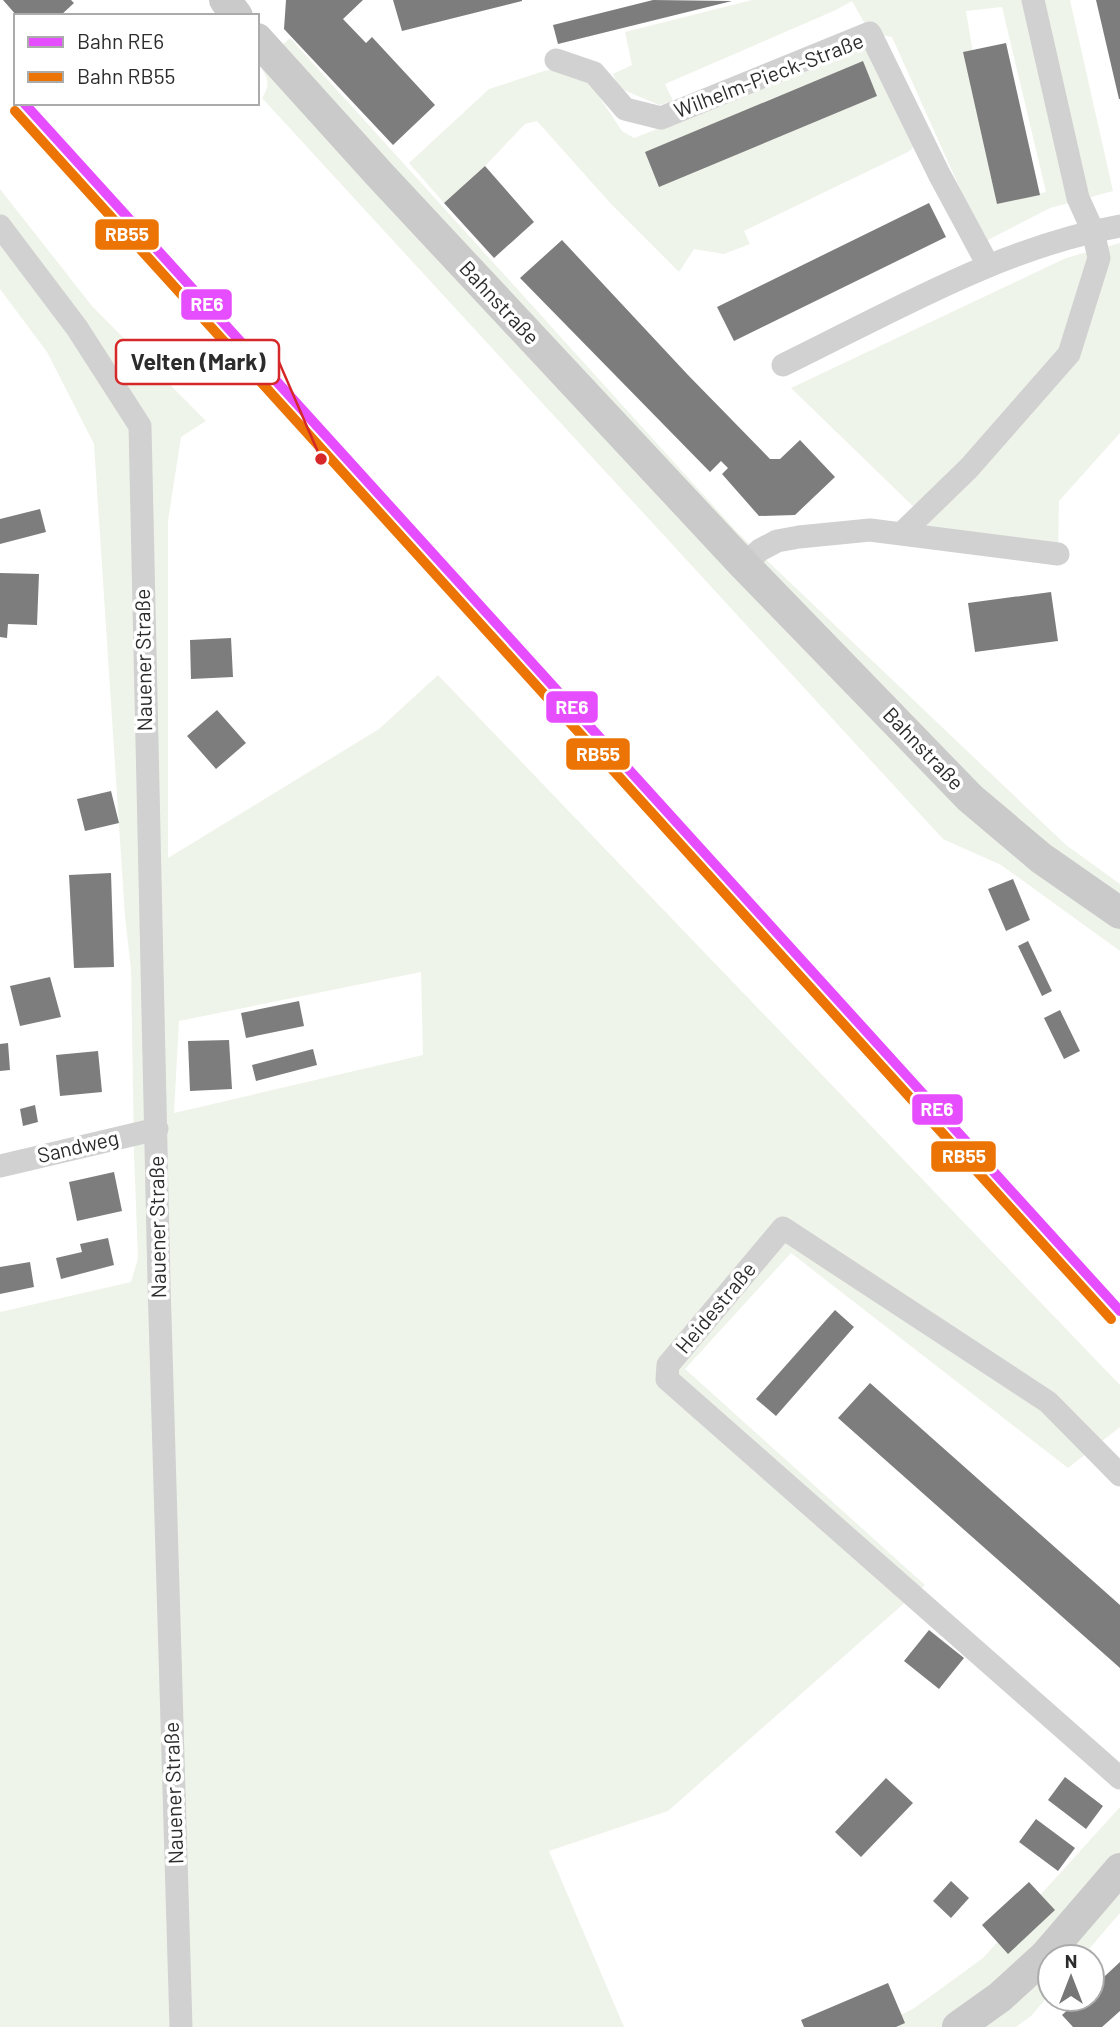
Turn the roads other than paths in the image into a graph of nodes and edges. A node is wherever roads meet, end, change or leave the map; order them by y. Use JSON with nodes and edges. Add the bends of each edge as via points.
{"nodes":[{"id":1,"x":1033,"y":0,"type":"edge"},
{"id":2,"x":259,"y":41,"type":"edge"},
{"id":3,"x":556,"y":60,"type":"dead end"},
{"id":4,"x":0,"y":226,"type":"edge"},
{"id":5,"x":1120,"y":226,"type":"edge"},
{"id":6,"x":1093,"y":231,"type":"junction"},
{"id":7,"x":988,"y":265,"type":"junction"},
{"id":8,"x":783,"y":365,"type":"dead end"},
{"id":9,"x":901,"y":534,"type":"junction"},
{"id":10,"x":1058,"y":554,"type":"dead end"},
{"id":11,"x":744,"y":565,"type":"junction"},
{"id":12,"x":1120,"y":913,"type":"edge"},
{"id":13,"x":156,"y":1129,"type":"junction"},
{"id":14,"x":0,"y":1166,"type":"edge"},
{"id":15,"x":1120,"y":1475,"type":"edge"},
{"id":16,"x":1120,"y":1779,"type":"edge"},
{"id":17,"x":1120,"y":1869,"type":"edge"},
{"id":18,"x":181,"y":2027,"type":"edge"},
{"id":19,"x":958,"y":2027,"type":"edge"}],
"edges":[{"from":1,"to":6,"type":"street","via":[[1078,198]]},
{"from":2,"to":11,"type":"street","name":"Bahnstraße"},
{"from":3,"to":7,"type":"street","name":"Wilhelm-Pieck-Straße","via":[[594,73],[625,109],[661,118],[870,33]]},
{"from":4,"to":13,"type":"street","name":"Nauener Straße","via":[[77,328],[140,426]]},
{"from":5,"to":6,"type":"street"},
{"from":6,"to":7,"type":"street"},
{"from":6,"to":9,"type":"street","via":[[1099,258],[1069,354],[969,468]]},
{"from":7,"to":8,"type":"street"},
{"from":9,"to":10,"type":"street"},
{"from":9,"to":11,"type":"street","via":[[870,530],[777,541]]},
{"from":11,"to":12,"type":"street","name":"Bahnstraße","via":[[970,798],[1041,858]]},
{"from":13,"to":14,"type":"street","name":"Sandweg"},
{"from":13,"to":18,"type":"street","name":"Nauener Straße"},
{"from":15,"to":16,"type":"street","name":"Heidestraße","via":[[1048,1402],[783,1228],[668,1365],[667,1379]]},
{"from":17,"to":19,"type":"street","via":[[1046,1955]]}]}
